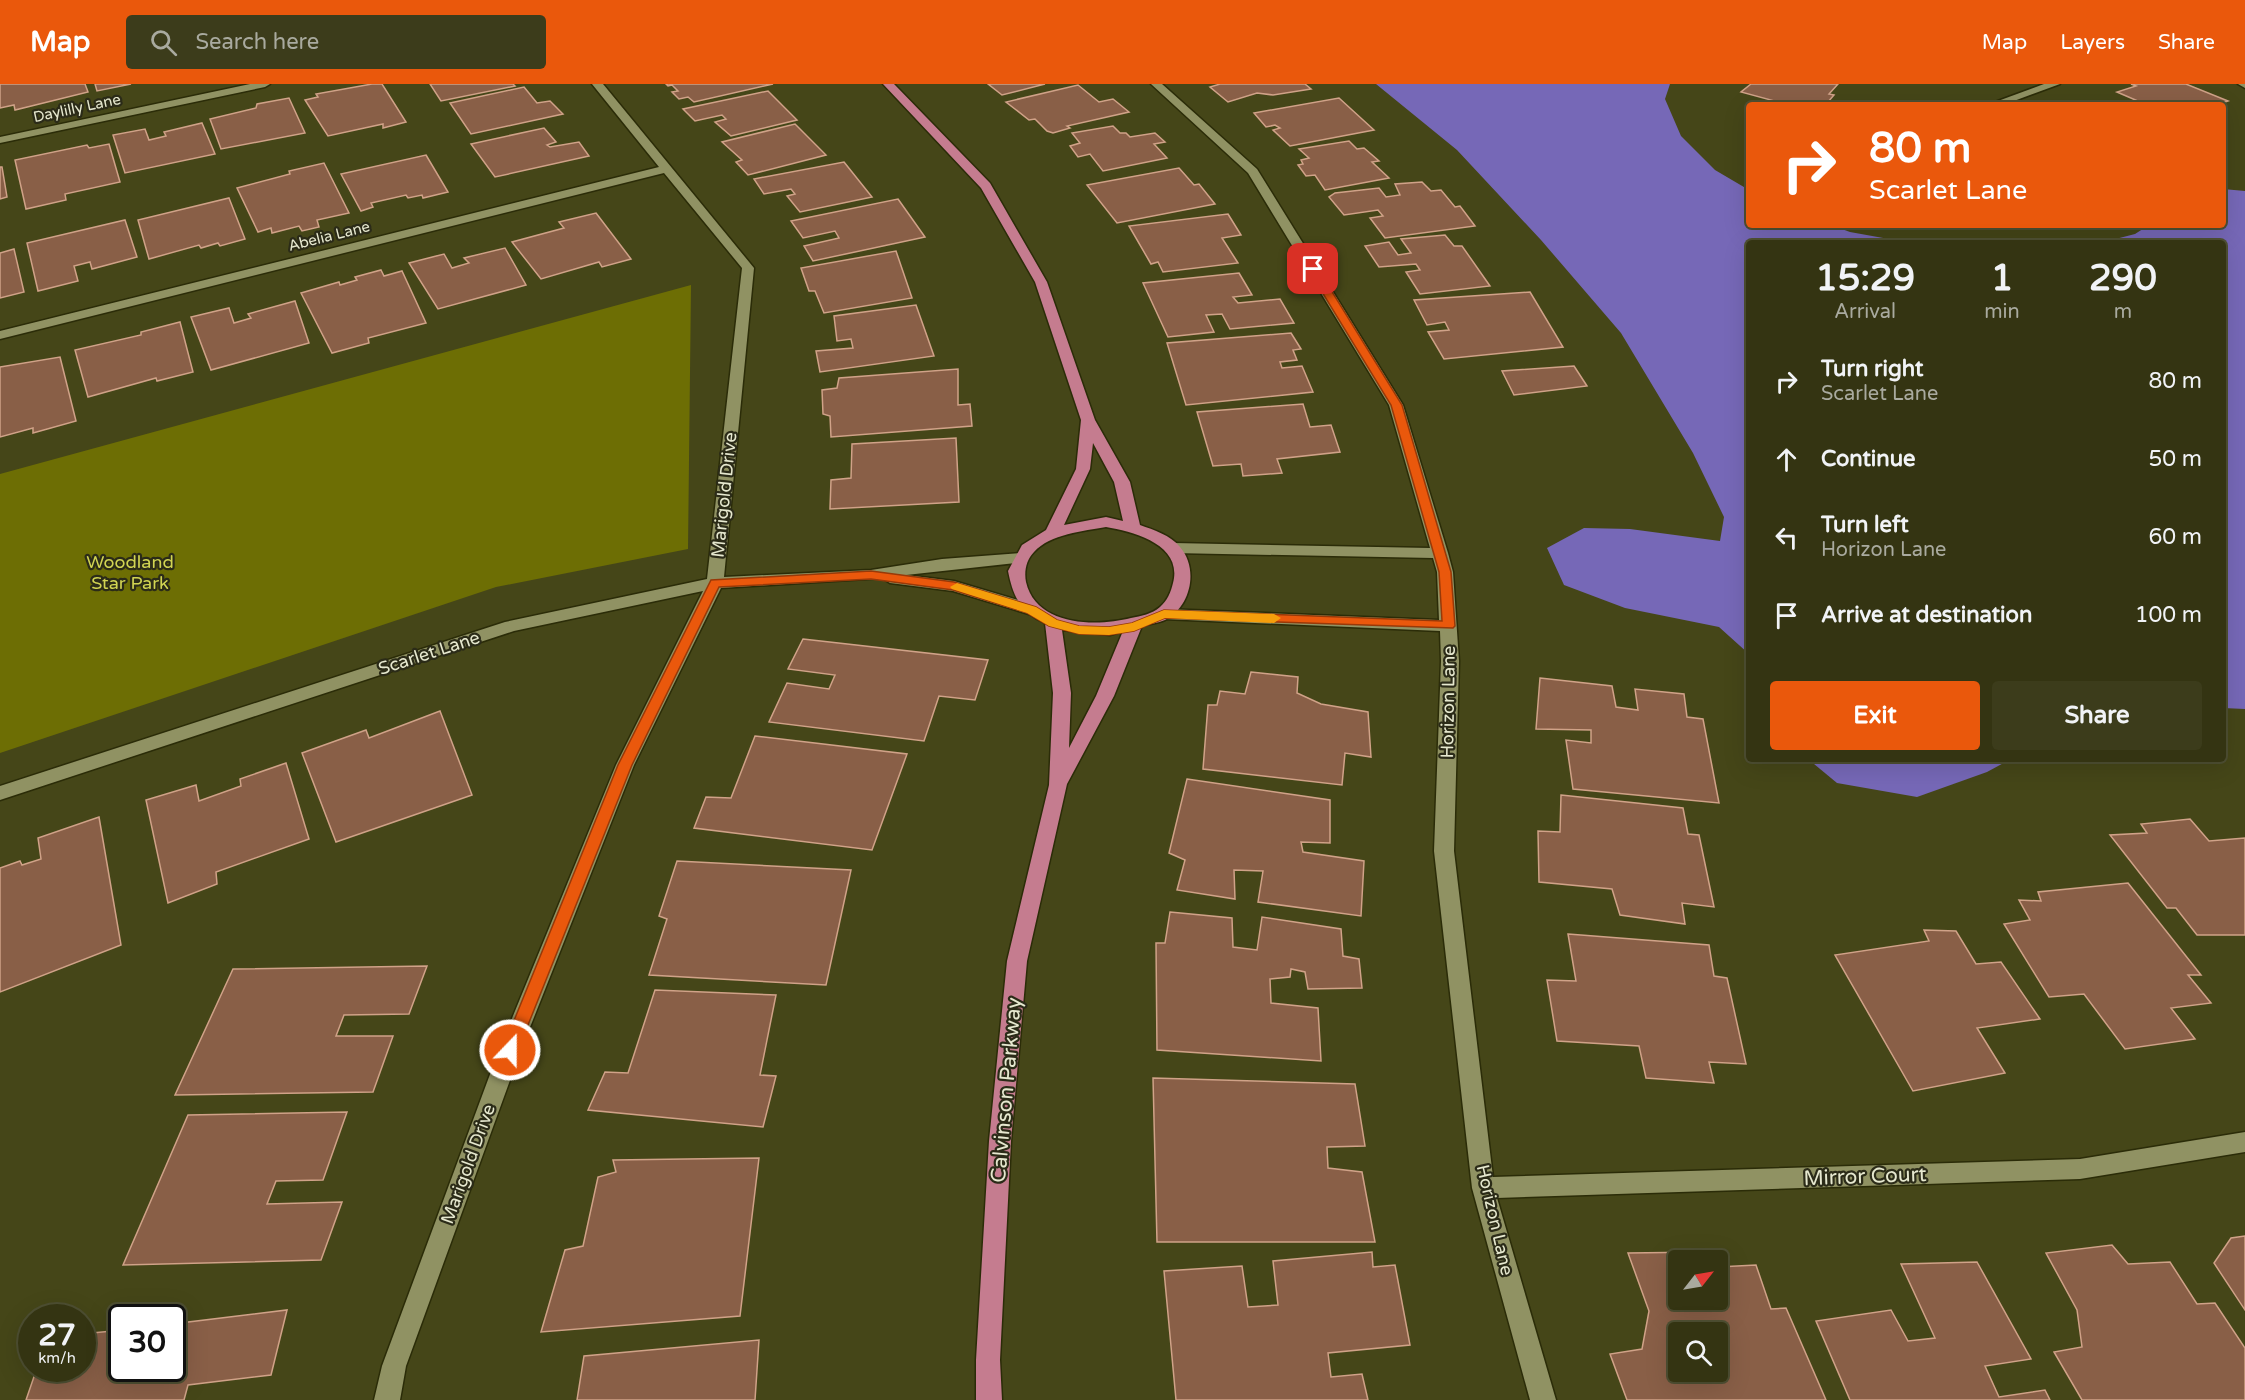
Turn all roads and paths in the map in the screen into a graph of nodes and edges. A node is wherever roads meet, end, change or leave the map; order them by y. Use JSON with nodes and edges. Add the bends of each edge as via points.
{"nodes":[{"id":1,"x":265,"y":84,"type":"edge"},
{"id":2,"x":597,"y":84,"type":"edge"},
{"id":3,"x":888,"y":84,"type":"edge"},
{"id":4,"x":1156,"y":84,"type":"edge"},
{"id":5,"x":2055,"y":84,"type":"edge"},
{"id":6,"x":2001,"y":102,"type":"edge"},
{"id":7,"x":0,"y":140,"type":"edge"},
{"id":8,"x":666,"y":169,"type":"junction"},
{"id":9,"x":0,"y":335,"type":"edge"},
{"id":10,"x":1088,"y":420,"type":"junction"},
{"id":11,"x":1132,"y":526,"type":"junction"},
{"id":12,"x":1054,"y":530,"type":"junction"},
{"id":13,"x":1173,"y":548,"type":"junction"},
{"id":14,"x":1440,"y":553,"type":"junction"},
{"id":15,"x":1020,"y":558,"type":"junction"},
{"id":16,"x":871,"y":575,"type":"junction"},
{"id":17,"x":715,"y":583,"type":"junction"},
{"id":18,"x":1032,"y":610,"type":"junction"},
{"id":19,"x":1164,"y":614,"type":"junction"},
{"id":20,"x":1053,"y":623,"type":"junction"},
{"id":21,"x":1134,"y":626,"type":"junction"},
{"id":22,"x":1448,"y":626,"type":"junction"},
{"id":23,"x":1058,"y":785,"type":"junction"},
{"id":24,"x":0,"y":793,"type":"edge"},
{"id":25,"x":2245,"y":1142,"type":"edge"},
{"id":26,"x":1483,"y":1188,"type":"junction"},
{"id":27,"x":387,"y":1400,"type":"edge"},
{"id":28,"x":989,"y":1400,"type":"edge"},
{"id":29,"x":1542,"y":1400,"type":"edge"}],
"edges":[{"from":1,"to":7,"type":"street","name":"Daylilly Lane"},
{"from":2,"to":8,"type":"street","name":"Marigold Drive"},
{"from":3,"to":10,"type":"main road","via":[[986,186],[1041,282]]},
{"from":4,"to":14,"type":"street","name":"Horizon Lane","via":[[1253,171],[1396,405]]},
{"from":5,"to":6,"type":"street"},
{"from":8,"to":9,"type":"street","name":"Abelia Lane"},
{"from":8,"to":17,"type":"street","name":"Marigold Drive","via":[[748,268]]},
{"from":10,"to":11,"type":"main road","via":[[1122,482]]},
{"from":10,"to":12,"type":"main road","via":[[1083,469]]},
{"from":11,"to":12,"type":"main road","via":[[1097,522]]},
{"from":11,"to":13,"type":"main road"},
{"from":12,"to":15,"type":"main road","via":[[1034,542]]},
{"from":13,"to":14,"type":"street"},
{"from":13,"to":19,"type":"main road","via":[[1182,564],[1183,583]]},
{"from":14,"to":22,"type":"street","name":"Horizon Lane"},
{"from":15,"to":16,"type":"street","name":"Scarlet Lane"},
{"from":15,"to":18,"type":"main road","via":[[1014,576],[1019,593]]},
{"from":16,"to":17,"type":"street","name":"Scarlet Lane"},
{"from":16,"to":18,"type":"street","name":"Scarlet Lane","via":[[954,586]]},
{"from":17,"to":24,"type":"street","name":"Scarlet Lane","via":[[511,626]]},
{"from":17,"to":27,"type":"street","name":"Marigold Drive","via":[[625,765],[514,1039],[394,1366]]},
{"from":18,"to":20,"type":"main road"},
{"from":19,"to":21,"type":"main road"},
{"from":19,"to":22,"type":"street"},
{"from":20,"to":21,"type":"main road","via":[[1079,630],[1109,631]]},
{"from":20,"to":23,"type":"main road","name":"Calvinson Parkway","via":[[1062,693]]},
{"from":21,"to":23,"type":"main road","name":"Calvinson Parkway","via":[[1105,696]]},
{"from":22,"to":26,"type":"street","name":"Horizon Lane","via":[[1444,851]]},
{"from":23,"to":28,"type":"main road","name":"Calvinson Parkway","via":[[1017,961],[1000,1141]]},
{"from":25,"to":26,"type":"street","name":"Mirror Court","via":[[2080,1168]]},
{"from":26,"to":29,"type":"street","name":"Horizon Lane"}]}
